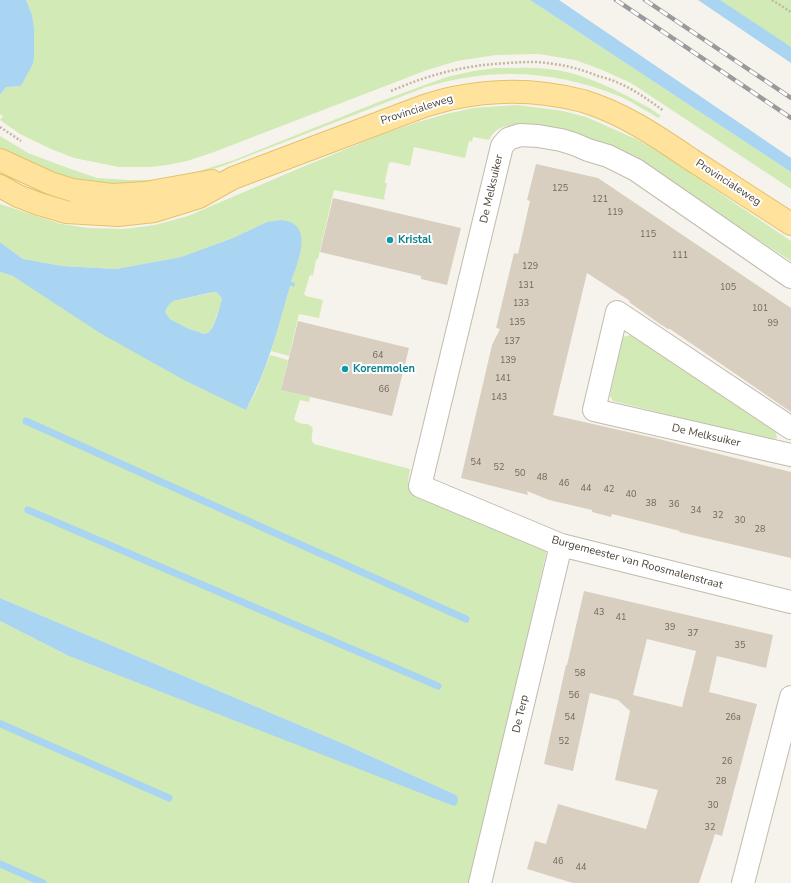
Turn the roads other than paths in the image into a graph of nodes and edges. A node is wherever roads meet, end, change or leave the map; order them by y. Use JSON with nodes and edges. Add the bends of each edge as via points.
{"nodes":[{"id":1,"x":0,"y":160,"type":"edge"},
{"id":2,"x":233,"y":178,"type":"junction"},
{"id":3,"x":0,"y":186,"type":"edge"},
{"id":4,"x":791,"y":224,"type":"edge"},
{"id":5,"x":791,"y":277,"type":"edge"},
{"id":6,"x":791,"y":428,"type":"edge"},
{"id":7,"x":791,"y":456,"type":"edge"},
{"id":8,"x":420,"y":486,"type":"joint"},
{"id":9,"x":561,"y":545,"type":"junction"},
{"id":10,"x":791,"y":602,"type":"edge"},
{"id":11,"x":791,"y":697,"type":"edge"},
{"id":12,"x":480,"y":883,"type":"edge"},
{"id":13,"x":743,"y":883,"type":"edge"}],
"edges":[{"from":1,"to":2,"type":"main road","name":"Provincialeweg","via":[[72,190],[112,195],[146,193]]},
{"from":2,"to":3,"type":"main road","name":"Provincialeweg","via":[[199,197],[154,211],[118,214],[66,212],[18,196]]},
{"from":2,"to":4,"type":"main road","name":"Provincialeweg","via":[[424,106],[479,94],[534,93],[583,102],[617,114],[654,135]]},
{"from":5,"to":8,"type":"street","name":"De Melksuiker","via":[[636,170],[608,156],[561,140],[538,136],[520,135],[508,139],[502,146]]},
{"from":6,"to":7,"type":"street","name":"De Melksuiker","via":[[617,312],[594,410]]},
{"from":8,"to":9,"type":"street","name":"Burgemeester van Roosmalenstraat"},
{"from":9,"to":10,"type":"street","name":"Burgemeester van Roosmalenstraat"},
{"from":9,"to":12,"type":"street","name":"De Terp"},
{"from":11,"to":13,"type":"street"}]}
